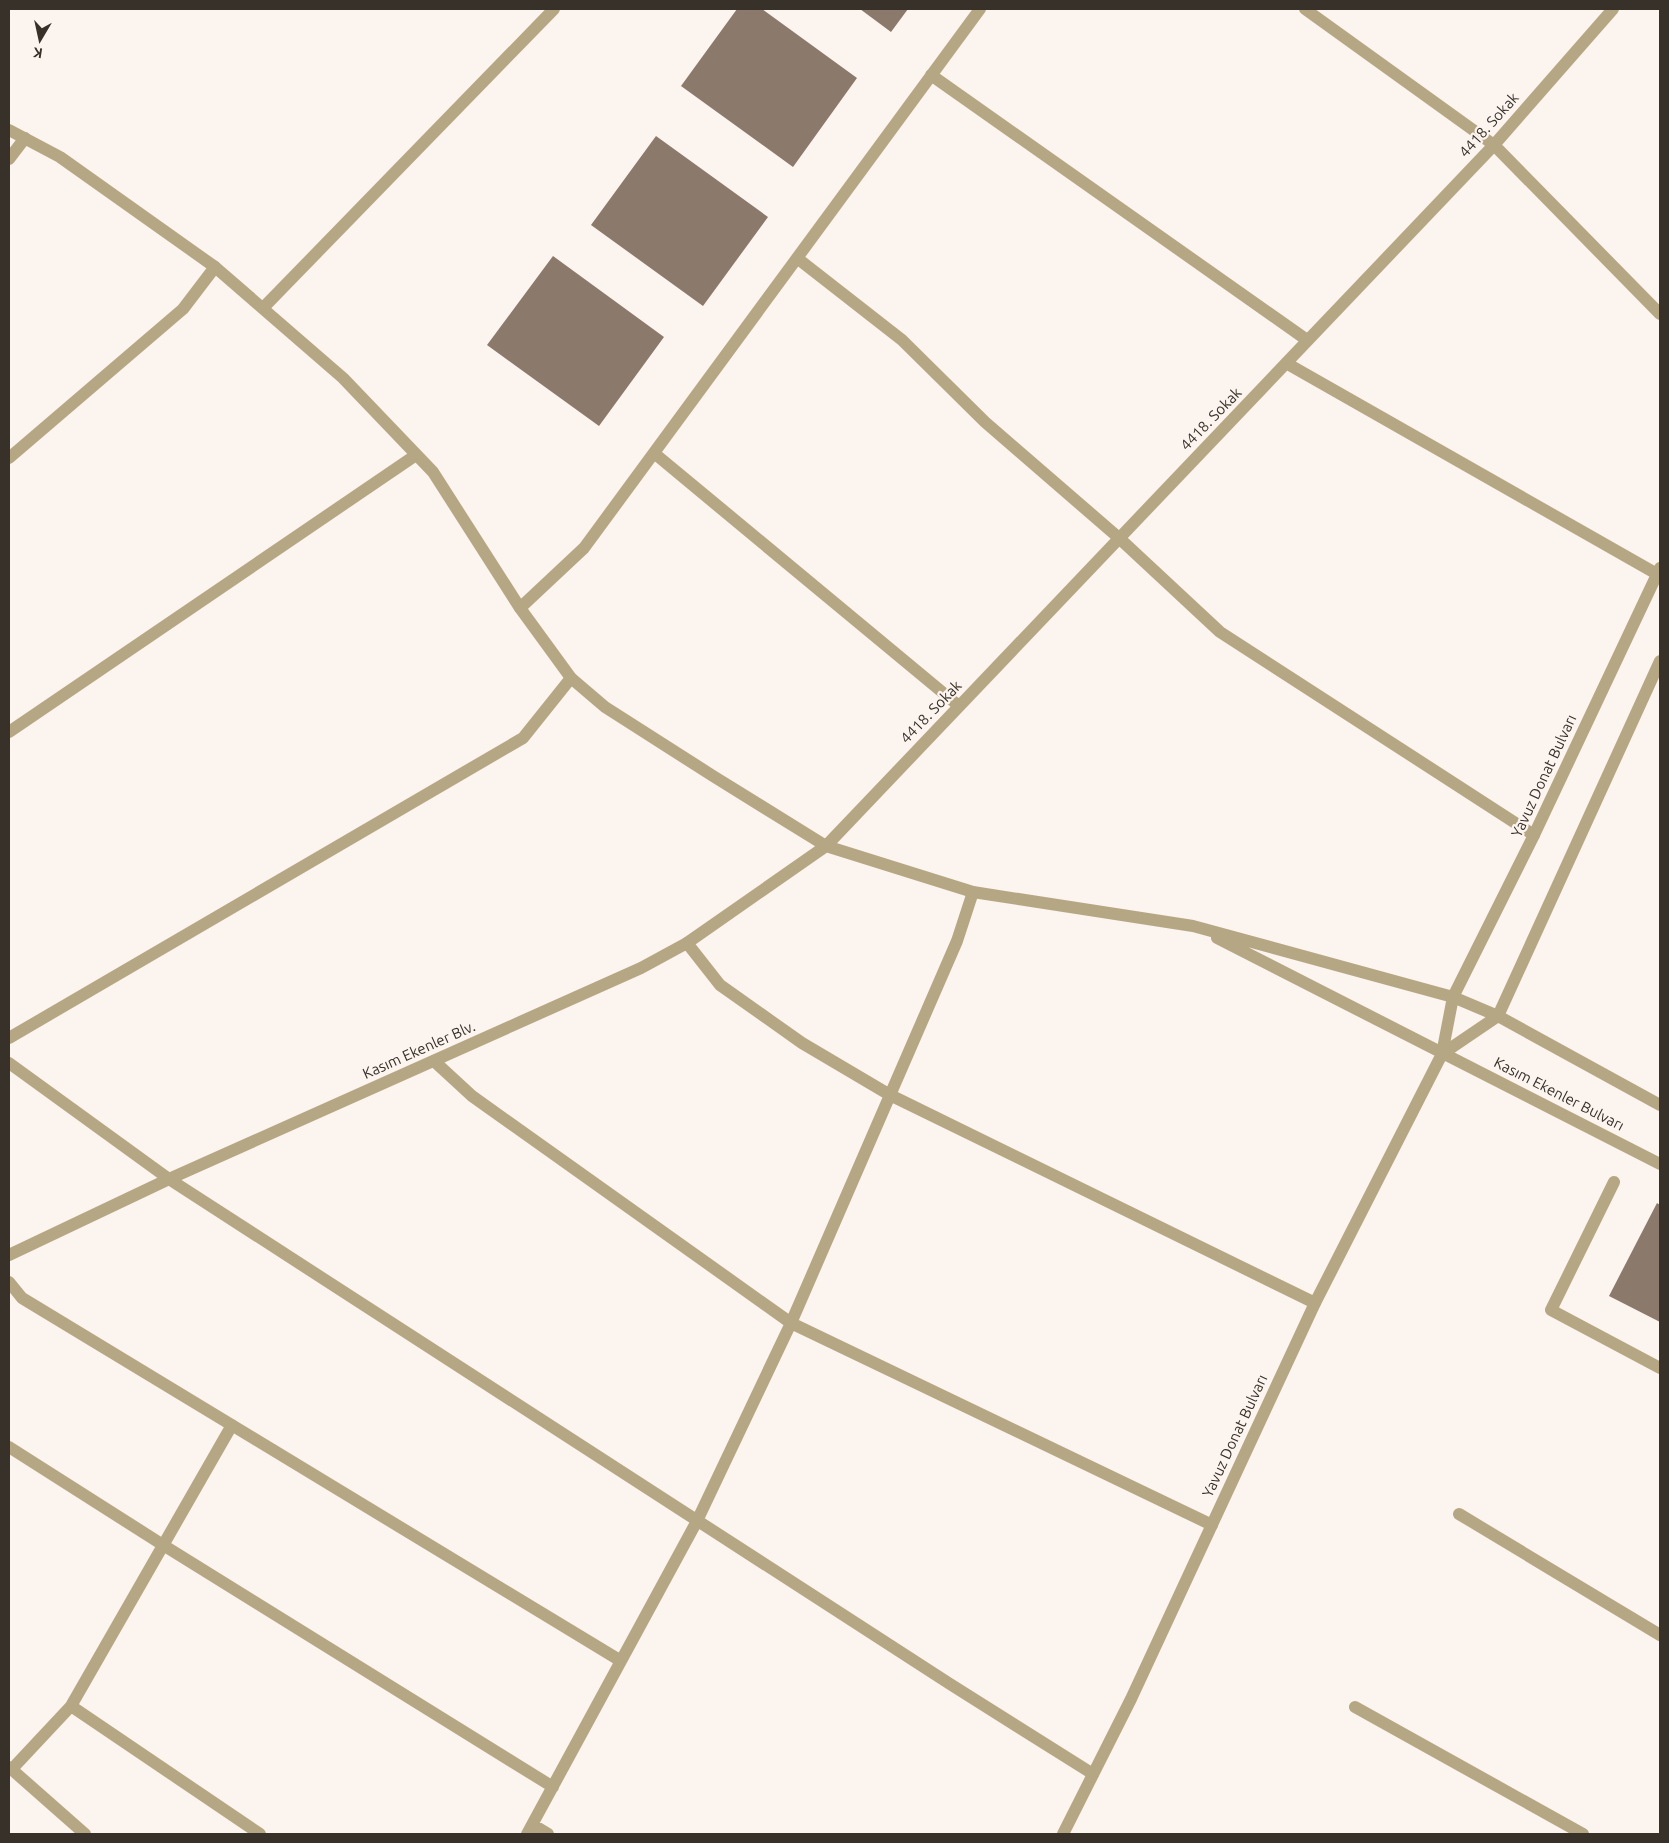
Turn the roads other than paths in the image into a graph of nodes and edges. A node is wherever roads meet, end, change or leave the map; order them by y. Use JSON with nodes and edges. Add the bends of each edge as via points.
{"nodes":[{"id":1,"x":554,"y":9,"type":"edge"},
{"id":2,"x":980,"y":9,"type":"edge"},
{"id":3,"x":1304,"y":9,"type":"edge"},
{"id":4,"x":1613,"y":9,"type":"edge"},
{"id":5,"x":931,"y":75,"type":"junction"},
{"id":6,"x":9,"y":130,"type":"edge"},
{"id":7,"x":24,"y":138,"type":"junction"},
{"id":8,"x":1494,"y":145,"type":"junction"},
{"id":9,"x":9,"y":159,"type":"edge"},
{"id":10,"x":797,"y":258,"type":"junction"},
{"id":11,"x":215,"y":267,"type":"junction"},
{"id":12,"x":263,"y":308,"type":"junction"},
{"id":13,"x":1660,"y":314,"type":"edge"},
{"id":14,"x":1307,"y":340,"type":"junction"},
{"id":15,"x":1286,"y":363,"type":"junction"},
{"id":16,"x":654,"y":453,"type":"junction"},
{"id":17,"x":416,"y":455,"type":"junction"},
{"id":18,"x":9,"y":458,"type":"edge"},
{"id":19,"x":1119,"y":538,"type":"junction"},
{"id":20,"x":1659,"y":571,"type":"edge"},
{"id":21,"x":520,"y":608,"type":"junction"},
{"id":22,"x":1660,"y":661,"type":"edge"},
{"id":23,"x":571,"y":678,"type":"junction"},
{"id":24,"x":959,"y":706,"type":"junction"},
{"id":25,"x":9,"y":732,"type":"edge"},
{"id":26,"x":1534,"y":835,"type":"junction"},
{"id":27,"x":826,"y":846,"type":"junction"},
{"id":28,"x":973,"y":892,"type":"junction"},
{"id":29,"x":1193,"y":926,"type":"junction"},
{"id":30,"x":687,"y":944,"type":"junction"},
{"id":31,"x":1453,"y":996,"type":"junction"},
{"id":32,"x":1498,"y":1016,"type":"junction"},
{"id":33,"x":9,"y":1038,"type":"edge"},
{"id":34,"x":1442,"y":1054,"type":"junction"},
{"id":35,"x":434,"y":1061,"type":"junction"},
{"id":36,"x":9,"y":1063,"type":"edge"},
{"id":37,"x":890,"y":1095,"type":"junction"},
{"id":38,"x":1660,"y":1105,"type":"edge"},
{"id":39,"x":1660,"y":1164,"type":"edge"},
{"id":40,"x":168,"y":1179,"type":"junction"},
{"id":41,"x":1614,"y":1182,"type":"dead end"},
{"id":42,"x":9,"y":1255,"type":"edge"},
{"id":43,"x":9,"y":1282,"type":"edge"},
{"id":44,"x":1315,"y":1303,"type":"junction"},
{"id":45,"x":791,"y":1323,"type":"junction"},
{"id":46,"x":1660,"y":1368,"type":"edge"},
{"id":47,"x":232,"y":1425,"type":"junction"},
{"id":48,"x":9,"y":1447,"type":"edge"},
{"id":49,"x":1459,"y":1514,"type":"dead end"},
{"id":50,"x":697,"y":1521,"type":"junction"},
{"id":51,"x":1212,"y":1525,"type":"junction"},
{"id":52,"x":163,"y":1545,"type":"junction"},
{"id":53,"x":1660,"y":1634,"type":"edge"},
{"id":54,"x":621,"y":1661,"type":"junction"},
{"id":55,"x":71,"y":1706,"type":"junction"},
{"id":56,"x":1355,"y":1707,"type":"dead end"},
{"id":57,"x":10,"y":1768,"type":"edge"},
{"id":58,"x":1093,"y":1774,"type":"junction"},
{"id":59,"x":553,"y":1787,"type":"junction"},
{"id":60,"x":530,"y":1829,"type":"edge"},
{"id":61,"x":85,"y":1834,"type":"edge"},
{"id":62,"x":260,"y":1834,"type":"edge"},
{"id":63,"x":548,"y":1834,"type":"edge"},
{"id":64,"x":1063,"y":1834,"type":"edge"},
{"id":65,"x":1583,"y":1834,"type":"edge"}],
"edges":[{"from":1,"to":12,"type":"street"},
{"from":2,"to":5,"type":"street"},
{"from":3,"to":8,"type":"street"},
{"from":4,"to":8,"type":"street","name":"4418. Sokak"},
{"from":5,"to":10,"type":"street"},
{"from":5,"to":14,"type":"street"},
{"from":6,"to":7,"type":"street"},
{"from":7,"to":9,"type":"street"},
{"from":7,"to":11,"type":"street","via":[[60,156]]},
{"from":8,"to":13,"type":"street"},
{"from":8,"to":14,"type":"street","name":"4418. Sokak"},
{"from":10,"to":16,"type":"street"},
{"from":10,"to":19,"type":"street","via":[[902,340],[984,422]]},
{"from":11,"to":12,"type":"street"},
{"from":11,"to":18,"type":"street","via":[[183,309]]},
{"from":12,"to":17,"type":"street","via":[[343,378]]},
{"from":14,"to":15,"type":"street","name":"4418. Sokak"},
{"from":15,"to":19,"type":"street","name":"4418. Sokak"},
{"from":15,"to":20,"type":"street"},
{"from":16,"to":21,"type":"street","via":[[584,548]]},
{"from":16,"to":24,"type":"street"},
{"from":17,"to":21,"type":"street","via":[[433,472]]},
{"from":17,"to":25,"type":"street"},
{"from":19,"to":24,"type":"street","name":"4418. Sokak"},
{"from":19,"to":26,"type":"street","via":[[1220,632]]},
{"from":20,"to":26,"type":"street","name":"Yavuz Donat Bulvarı"},
{"from":21,"to":23,"type":"street"},
{"from":22,"to":32,"type":"street"},
{"from":23,"to":27,"type":"street","via":[[604,707]]},
{"from":23,"to":33,"type":"street","via":[[524,738]]},
{"from":24,"to":27,"type":"street","name":"4418. Sokak"},
{"from":26,"to":31,"type":"street","name":"Yavuz Donat Bulvarı"},
{"from":27,"to":28,"type":"street"},
{"from":27,"to":30,"type":"street","name":"Kasım Ekenler Blv."},
{"from":28,"to":29,"type":"street"},
{"from":28,"to":37,"type":"street","via":[[957,940]]},
{"from":29,"to":31,"type":"street"},
{"from":29,"to":34,"type":"street","name":"Kasım Ekenler Bulvarı"},
{"from":30,"to":35,"type":"street","name":"Kasım Ekenler Blv."},
{"from":30,"to":37,"type":"street","via":[[720,985],[802,1043]]},
{"from":31,"to":32,"type":"street"},
{"from":31,"to":34,"type":"street","name":"Yavuz Donat Bulvarı"},
{"from":32,"to":34,"type":"street"},
{"from":32,"to":38,"type":"street"},
{"from":34,"to":39,"type":"street","name":"Kasım Ekenler Bulvarı"},
{"from":34,"to":44,"type":"street","name":"Yavuz Donat Bulvarı"},
{"from":35,"to":40,"type":"street","name":"Kasım Ekenler Blv."},
{"from":35,"to":45,"type":"street","via":[[472,1096]]},
{"from":36,"to":40,"type":"street"},
{"from":37,"to":44,"type":"street"},
{"from":37,"to":45,"type":"street"},
{"from":40,"to":42,"type":"street","name":"Kasım Ekenler Blv."},
{"from":40,"to":50,"type":"street"},
{"from":41,"to":46,"type":"street","via":[[1551,1310]]},
{"from":43,"to":47,"type":"street","via":[[22,1298]]},
{"from":44,"to":51,"type":"street","name":"Yavuz Donat Bulvarı"},
{"from":45,"to":50,"type":"street"},
{"from":45,"to":51,"type":"street"},
{"from":47,"to":52,"type":"street"},
{"from":47,"to":54,"type":"street"},
{"from":48,"to":52,"type":"street"},
{"from":49,"to":53,"type":"street"},
{"from":50,"to":54,"type":"street"},
{"from":50,"to":58,"type":"street"},
{"from":51,"to":58,"type":"street","name":"Yavuz Donat Bulvarı"},
{"from":52,"to":55,"type":"street"},
{"from":52,"to":59,"type":"street"},
{"from":54,"to":59,"type":"street"},
{"from":55,"to":57,"type":"street"},
{"from":55,"to":62,"type":"street"},
{"from":56,"to":65,"type":"street"},
{"from":57,"to":61,"type":"street"},
{"from":58,"to":64,"type":"street","name":"Yavuz Donat Bulvarı"},
{"from":59,"to":60,"type":"street"},
{"from":60,"to":63,"type":"street"}]}
